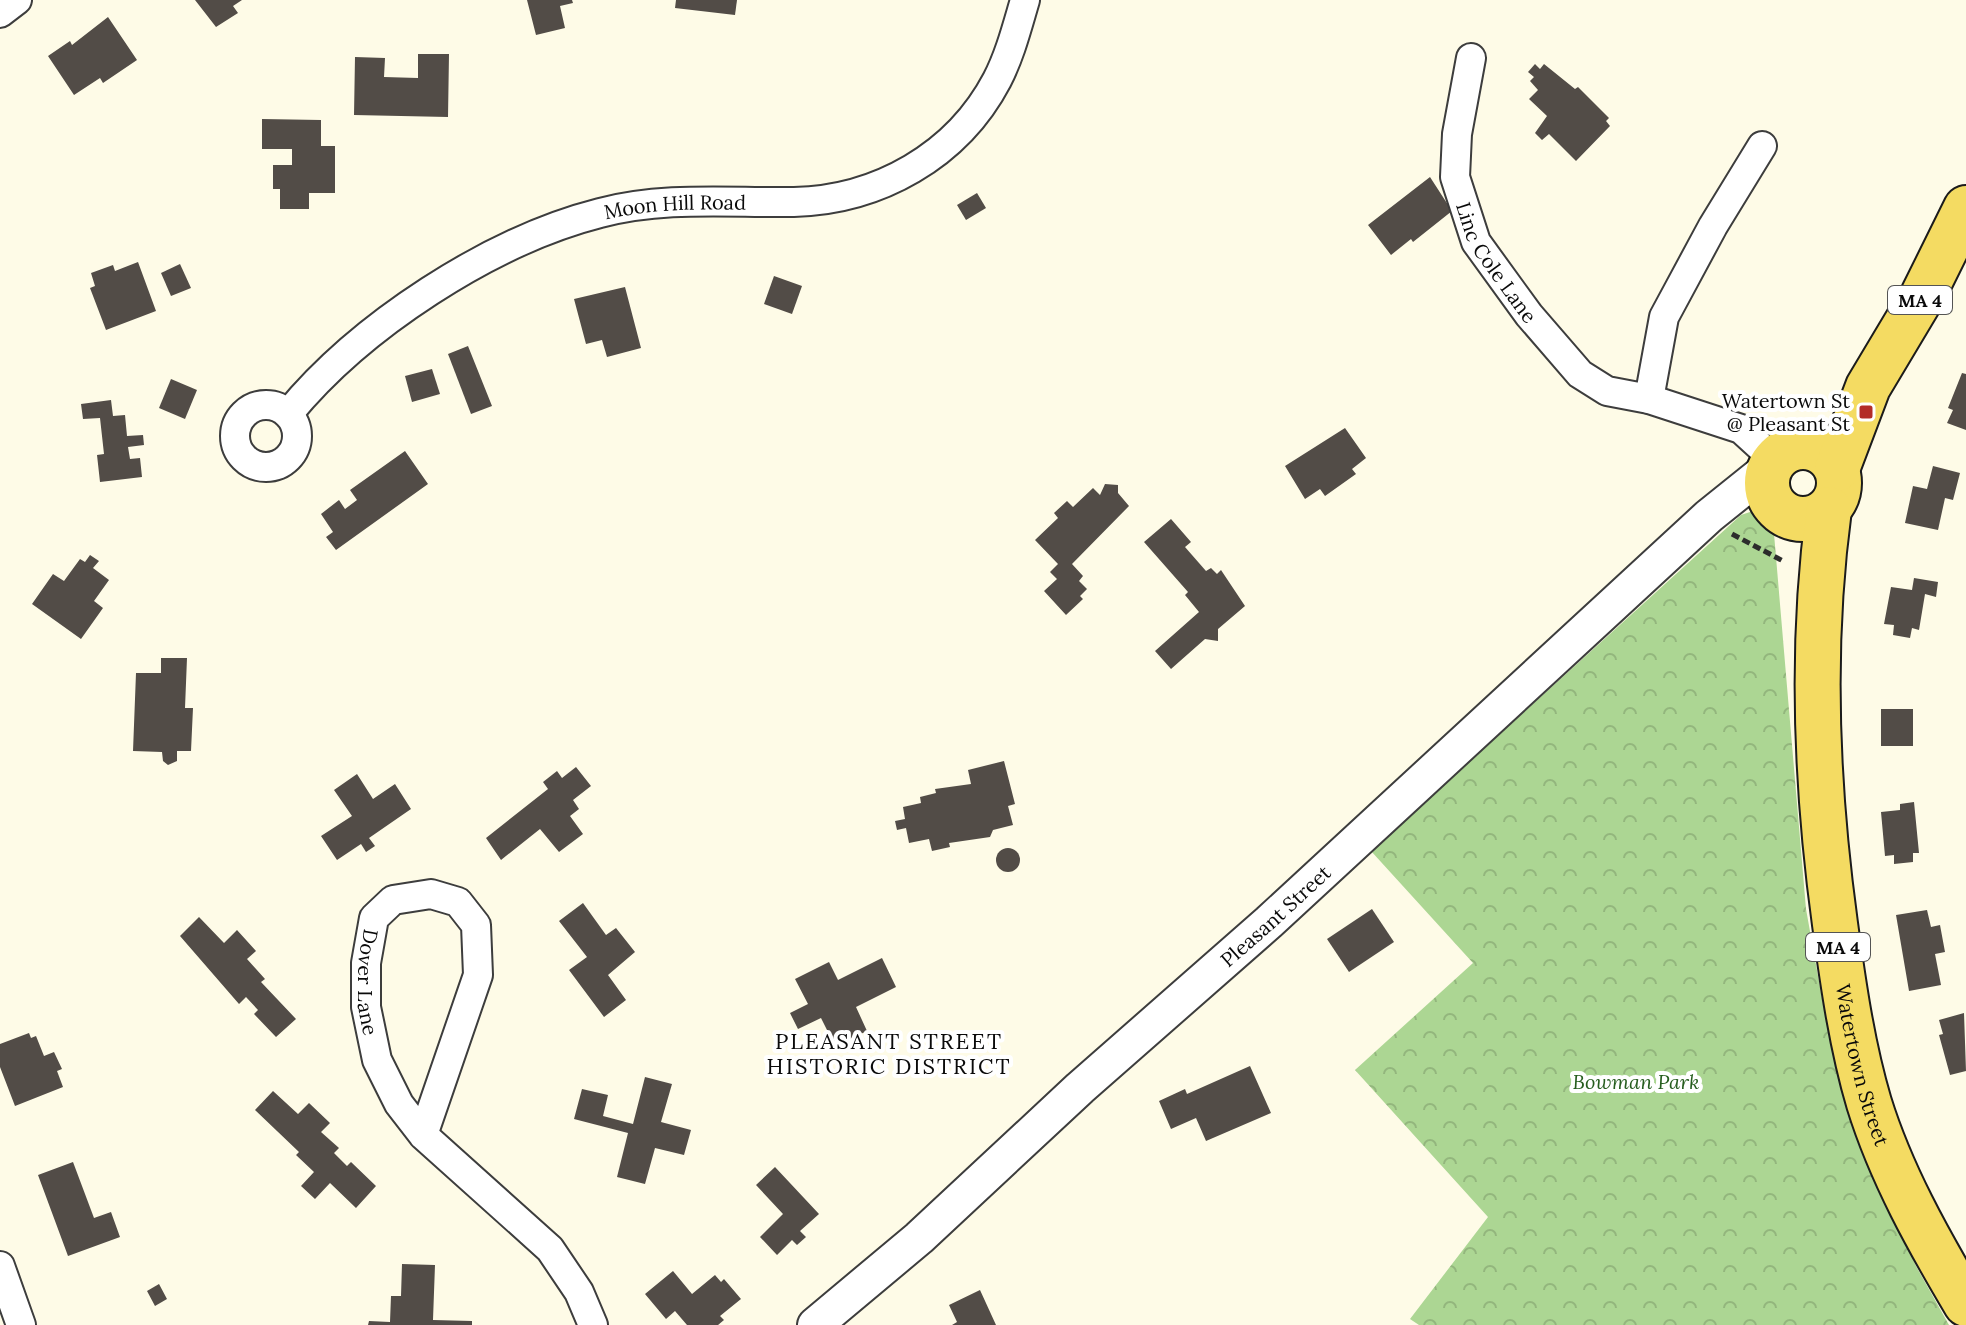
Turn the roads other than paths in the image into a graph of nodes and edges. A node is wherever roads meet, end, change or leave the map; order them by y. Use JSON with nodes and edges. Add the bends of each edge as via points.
{"nodes":[{"id":1,"x":17,"y":0,"type":"edge"},
{"id":2,"x":1025,"y":0,"type":"edge"},
{"id":3,"x":0,"y":13,"type":"edge"},
{"id":4,"x":1471,"y":58,"type":"dead end"},
{"id":5,"x":1762,"y":146,"type":"dead end"},
{"id":6,"x":1966,"y":208,"type":"edge"},
{"id":7,"x":1649,"y":399,"type":"junction"},
{"id":8,"x":288,"y":414,"type":"dead end"},
{"id":9,"x":1780,"y":488,"type":"junction"},
{"id":10,"x":423,"y":1135,"type":"junction"},
{"id":11,"x":0,"y":1266,"type":"edge"},
{"id":12,"x":1966,"y":1304,"type":"edge"},
{"id":13,"x":21,"y":1325,"type":"edge"},
{"id":14,"x":593,"y":1325,"type":"edge"},
{"id":15,"x":815,"y":1325,"type":"edge"}],
"edges":[{"from":1,"to":3,"type":"street"},
{"from":2,"to":8,"type":"street","name":"Moon Hill Road","via":[[1010,51],[977,113],[912,170],[825,200],[675,201],[601,212],[558,225],[469,269],[396,317],[323,374]]},
{"from":4,"to":7,"type":"street","name":"Linc Cole Lane","via":[[1455,177],[1476,242],[1580,374],[1607,391]]},
{"from":5,"to":7,"type":"street","via":[[1664,317]]},
{"from":6,"to":9,"type":"main road","name":"Pleasant Street","number":"MA 4","via":[[1923,295],[1868,387]]},
{"from":7,"to":9,"type":"street","name":"Linc Cole Lane","via":[[1741,429]]},
{"from":9,"to":12,"type":"main road","name":"Watertown Street","number":"MA 4","via":[[1803,564],[1826,858],[1842,978],[1869,1102],[1897,1177]]},
{"from":9,"to":15,"type":"street","name":"Pleasant Street","via":[[1269,922]]},
{"from":10,"to":10,"type":"street","name":"Dover Lane","via":[[399,1104],[377,1060],[366,1007],[366,963],[374,918],[393,900],[431,894],[458,902],[476,925],[478,975]]},
{"from":10,"to":14,"type":"street","name":"Dover Lane","via":[[550,1249],[579,1292]]},
{"from":11,"to":13,"type":"street"}]}
